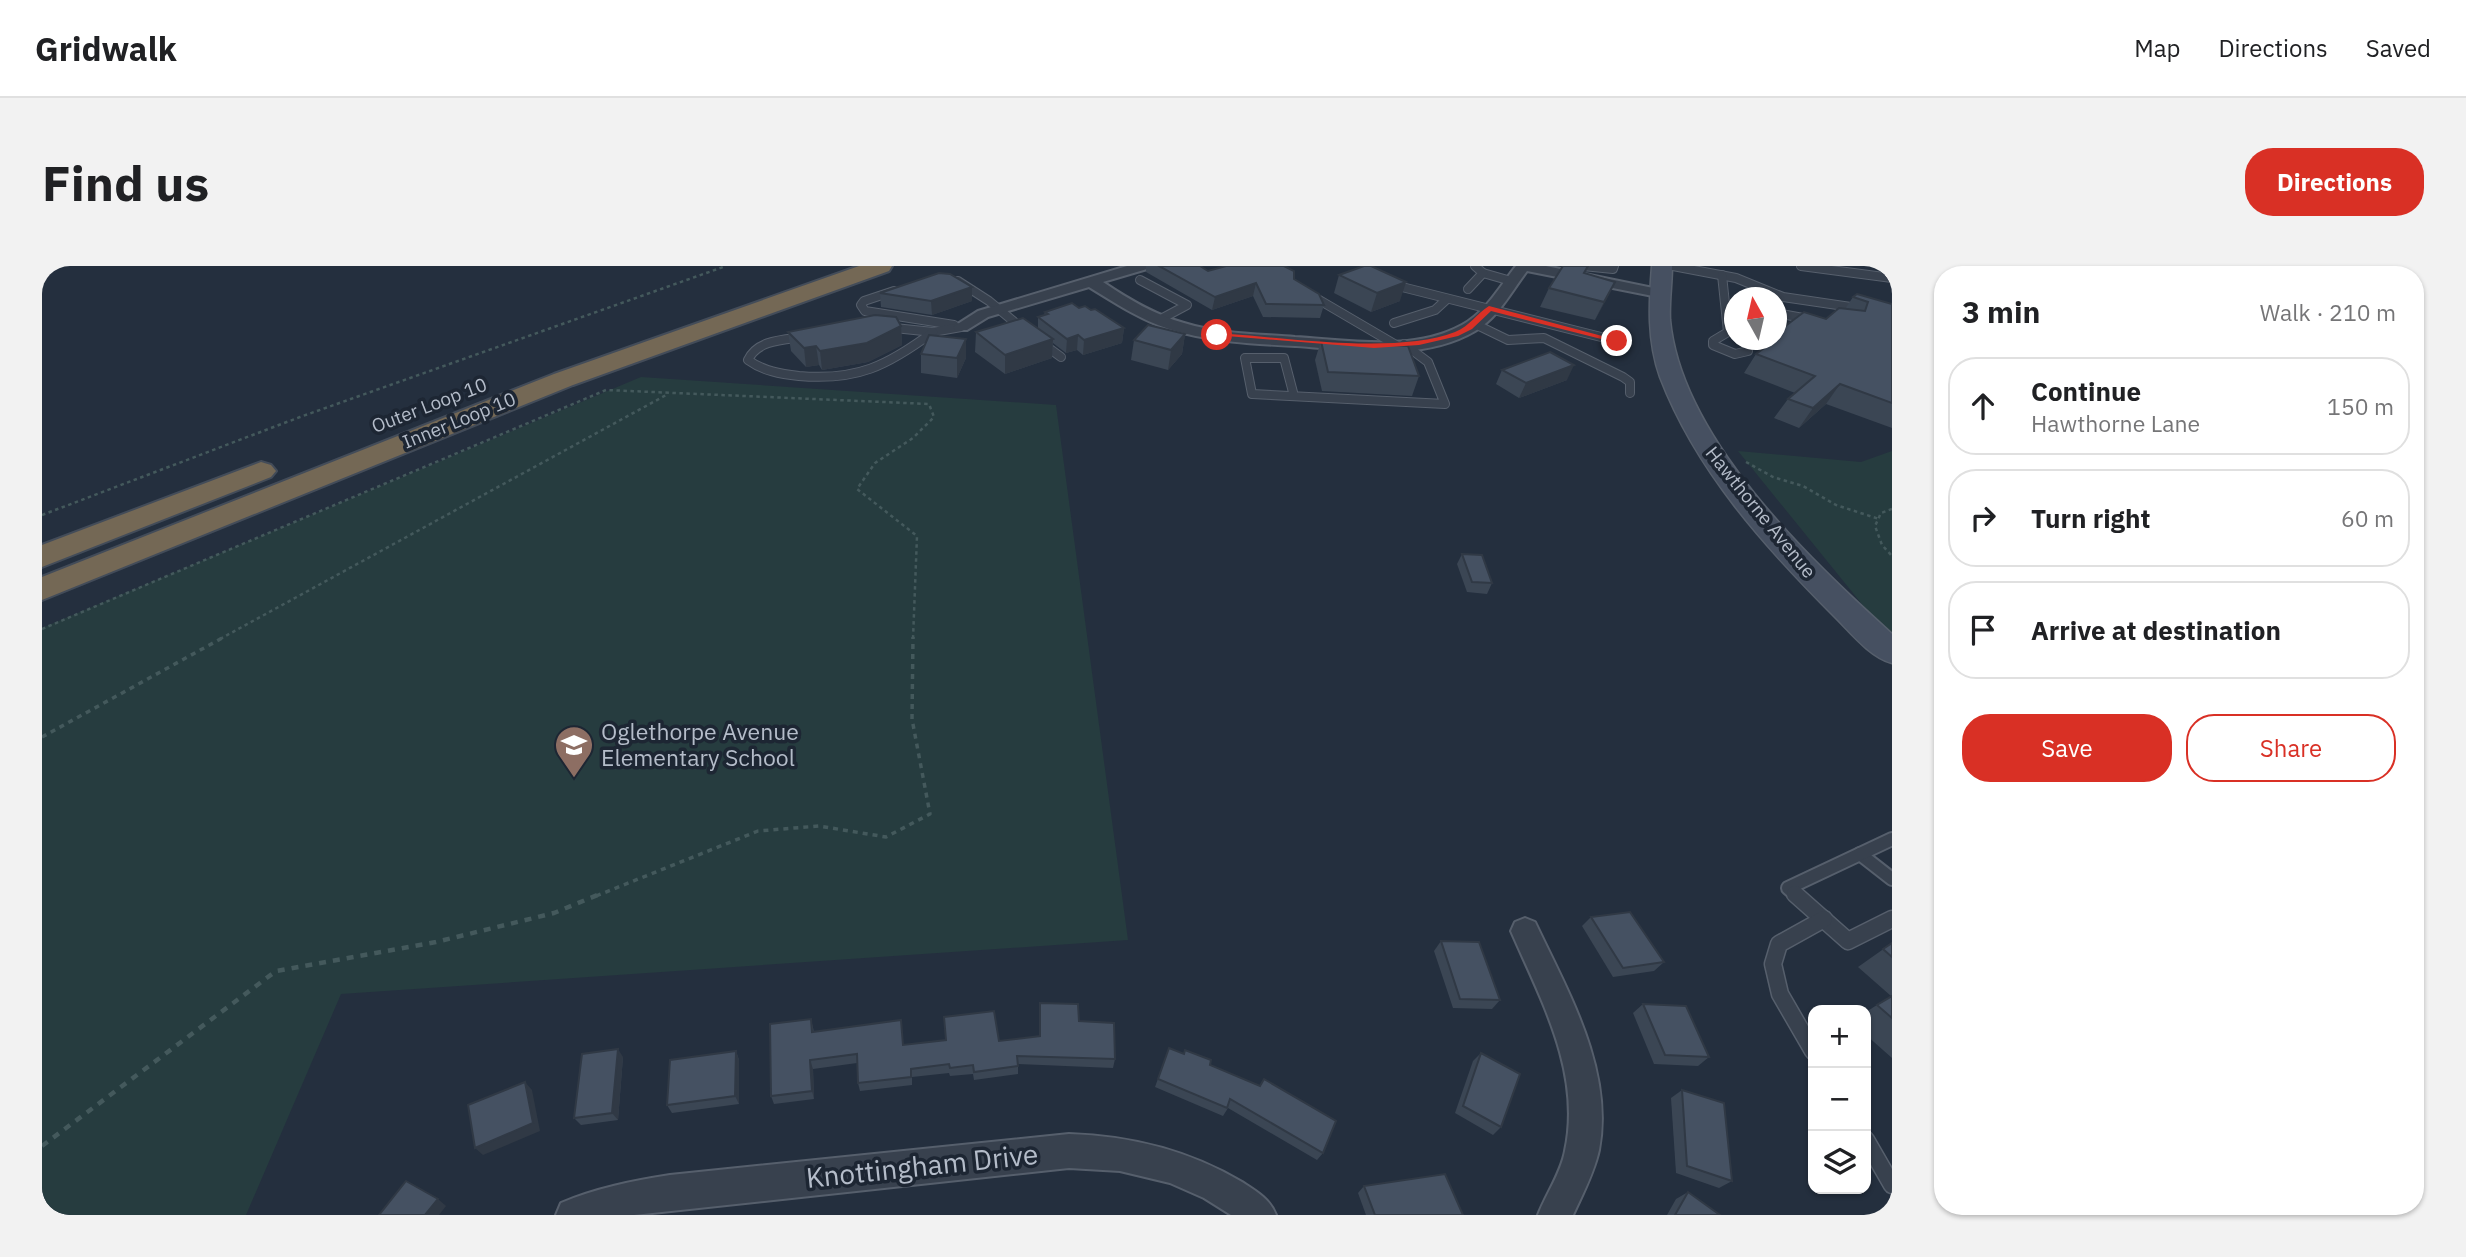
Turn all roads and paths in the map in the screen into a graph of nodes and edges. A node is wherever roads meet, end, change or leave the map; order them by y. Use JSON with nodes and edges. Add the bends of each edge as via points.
{"nodes":[{"id":1,"x":726,"y":266,"type":"edge"},
{"id":2,"x":821,"y":266,"type":"edge"},
{"id":3,"x":881,"y":266,"type":"edge"},
{"id":4,"x":1475,"y":266,"type":"edge"},
{"id":5,"x":1524,"y":266,"type":"edge"},
{"id":6,"x":1583,"y":266,"type":"edge"},
{"id":7,"x":1614,"y":266,"type":"edge"},
{"id":8,"x":1662,"y":266,"type":"edge"},
{"id":9,"x":1673,"y":266,"type":"edge"},
{"id":10,"x":1801,"y":266,"type":"edge"},
{"id":11,"x":1141,"y":273,"type":"edge"},
{"id":12,"x":1483,"y":273,"type":"junction"},
{"id":13,"x":1722,"y":275,"type":"junction"},
{"id":14,"x":951,"y":277,"type":"edge"},
{"id":15,"x":1892,"y":278,"type":"edge"},
{"id":16,"x":1375,"y":280,"type":"edge"},
{"id":17,"x":1091,"y":281,"type":"junction"},
{"id":18,"x":1511,"y":281,"type":"junction"},
{"id":19,"x":1763,"y":287,"type":"edge"},
{"id":20,"x":903,"y":288,"type":"edge"},
{"id":21,"x":1296,"y":288,"type":"edge"},
{"id":22,"x":1468,"y":289,"type":"dead end"},
{"id":23,"x":1658,"y":293,"type":"junction"},
{"id":24,"x":1787,"y":298,"type":"edge"},
{"id":25,"x":1447,"y":299,"type":"junction"},
{"id":26,"x":1489,"y":308,"type":"junction"},
{"id":27,"x":997,"y":310,"type":"junction"},
{"id":28,"x":1892,"y":313,"type":"edge"},
{"id":29,"x":1787,"y":315,"type":"edge"},
{"id":30,"x":1159,"y":320,"type":"junction"},
{"id":31,"x":1826,"y":321,"type":"edge"},
{"id":32,"x":1394,"y":323,"type":"dead end"},
{"id":33,"x":1475,"y":324,"type":"junction"},
{"id":34,"x":876,"y":327,"type":"edge"},
{"id":35,"x":961,"y":327,"type":"junction"},
{"id":36,"x":933,"y":332,"type":"junction"},
{"id":37,"x":812,"y":336,"type":"edge"},
{"id":38,"x":1617,"y":341,"type":"dead end"},
{"id":39,"x":1400,"y":345,"type":"junction"},
{"id":40,"x":1748,"y":351,"type":"dead end"},
{"id":41,"x":1061,"y":357,"type":"dead end"},
{"id":42,"x":670,"y":393,"type":"junction"},
{"id":43,"x":1630,"y":393,"type":"dead end"},
{"id":44,"x":1294,"y":396,"type":"junction"},
{"id":45,"x":356,"y":434,"type":"dead end"},
{"id":46,"x":1744,"y":461,"type":"dead end"},
{"id":47,"x":281,"y":463,"type":"dead end"},
{"id":48,"x":1892,"y":509,"type":"edge"},
{"id":49,"x":42,"y":515,"type":"edge"},
{"id":50,"x":1879,"y":519,"type":"junction"},
{"id":51,"x":1892,"y":556,"type":"edge"},
{"id":52,"x":42,"y":557,"type":"edge"},
{"id":53,"x":42,"y":589,"type":"edge"},
{"id":54,"x":42,"y":629,"type":"edge"},
{"id":55,"x":1892,"y":652,"type":"edge"},
{"id":56,"x":42,"y":737,"type":"edge"},
{"id":57,"x":1892,"y":839,"type":"edge"},
{"id":58,"x":1860,"y":854,"type":"junction"},
{"id":59,"x":1892,"y":879,"type":"edge"},
{"id":60,"x":1824,"y":919,"type":"junction"},
{"id":61,"x":1892,"y":919,"type":"edge"},
{"id":62,"x":1525,"y":931,"type":"dead end"},
{"id":63,"x":1808,"y":1042,"type":"edge"},
{"id":64,"x":42,"y":1146,"type":"edge"},
{"id":65,"x":1871,"y":1149,"type":"edge"},
{"id":66,"x":1892,"y":1185,"type":"edge"},
{"id":67,"x":573,"y":1215,"type":"edge"},
{"id":68,"x":1259,"y":1215,"type":"edge"},
{"id":69,"x":1555,"y":1215,"type":"edge"}],
"edges":[{"from":1,"to":49,"type":"path"},
{"from":2,"to":45,"type":"highway","name":"Outer Loop 10","via":[[646,324]]},
{"from":3,"to":53,"type":"highway","name":"Inner Loop 10","via":[[585,370]]},
{"from":4,"to":12,"type":"lane"},
{"from":5,"to":18,"type":"street"},
{"from":5,"to":23,"type":"street"},
{"from":6,"to":7,"type":"lane","via":[[1608,270]]},
{"from":8,"to":23,"type":"main road","name":"Hawthorne Avenue"},
{"from":9,"to":13,"type":"lane"},
{"from":10,"to":15,"type":"lane"},
{"from":11,"to":17,"type":"street"},
{"from":11,"to":30,"type":"lane","via":[[1187,305]]},
{"from":12,"to":18,"type":"lane"},
{"from":12,"to":22,"type":"lane"},
{"from":13,"to":19,"type":"lane"},
{"from":13,"to":40,"type":"lane","via":[[1728,332],[1713,345],[1735,354]]},
{"from":14,"to":27,"type":"lane"},
{"from":16,"to":25,"type":"lane"},
{"from":17,"to":27,"type":"street"},
{"from":17,"to":30,"type":"street"},
{"from":18,"to":26,"type":"street"},
{"from":20,"to":35,"type":"lane","via":[[861,306],[865,311]]},
{"from":21,"to":39,"type":"lane"},
{"from":23,"to":55,"type":"main road","name":"Hawthorne Avenue","via":[[1668,368],[1695,427],[1769,527],[1829,595]]},
{"from":24,"to":28,"type":"lane","via":[[1857,312]]},
{"from":25,"to":26,"type":"lane"},
{"from":25,"to":32,"type":"lane","via":[[1435,310]]},
{"from":26,"to":33,"type":"street"},
{"from":26,"to":38,"type":"lane"},
{"from":27,"to":35,"type":"street"},
{"from":27,"to":41,"type":"lane"},
{"from":29,"to":31,"type":"lane"},
{"from":30,"to":39,"type":"street","via":[[1198,332],[1246,338]]},
{"from":33,"to":39,"type":"street","via":[[1447,337]]},
{"from":33,"to":43,"type":"lane","via":[[1508,340],[1544,338],[1623,377],[1630,382]]},
{"from":34,"to":36,"type":"lane"},
{"from":35,"to":36,"type":"lane"},
{"from":36,"to":37,"type":"lane","via":[[883,367],[848,378],[820,379],[759,369],[748,360],[758,346]]},
{"from":39,"to":44,"type":"lane","via":[[1428,362],[1445,404]]},
{"from":42,"to":54,"type":"path","via":[[606,390]]},
{"from":42,"to":56,"type":"path"},
{"from":42,"to":64,"type":"path","via":[[929,404],[934,417],[913,438],[874,463],[857,489],[917,536],[912,719],[930,814],[886,836],[819,826],[758,831],[554,913],[436,942],[276,971]]},
{"from":44,"to":44,"type":"lane","via":[[1252,394],[1245,358],[1284,358]]},
{"from":46,"to":50,"type":"path","via":[[1836,505]]},
{"from":47,"to":52,"type":"highway"},
{"from":48,"to":50,"type":"path","via":[[1881,513]]},
{"from":50,"to":51,"type":"path","via":[[1875,526]]},
{"from":57,"to":58,"type":"lane"},
{"from":58,"to":59,"type":"lane"},
{"from":58,"to":60,"type":"lane","via":[[1788,888]]},
{"from":60,"to":61,"type":"lane","via":[[1848,941]]},
{"from":60,"to":63,"type":"lane","via":[[1779,944],[1773,964],[1780,994]]},
{"from":62,"to":69,"type":"street","via":[[1570,1035],[1586,1098],[1582,1153]]},
{"from":65,"to":66,"type":"lane"},
{"from":67,"to":68,"type":"street","name":"Knottingham Drive","via":[[621,1200],[670,1192],[1098,1150],[1169,1164],[1233,1196]]}]}
